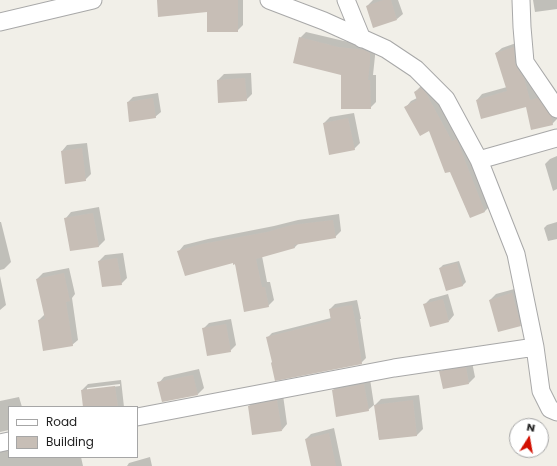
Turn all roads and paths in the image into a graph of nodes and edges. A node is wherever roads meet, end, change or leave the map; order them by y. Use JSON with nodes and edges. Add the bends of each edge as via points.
{"nodes":[{"id":1,"x":93,"y":0,"type":"edge"},
{"id":2,"x":269,"y":0,"type":"edge"},
{"id":3,"x":346,"y":0,"type":"edge"},
{"id":4,"x":521,"y":0,"type":"edge"},
{"id":5,"x":0,"y":22,"type":"edge"},
{"id":6,"x":362,"y":39,"type":"junction"},
{"id":7,"x":557,"y":109,"type":"edge"},
{"id":8,"x":557,"y":138,"type":"edge"},
{"id":9,"x":479,"y":160,"type":"junction"},
{"id":10,"x":535,"y":347,"type":"junction"},
{"id":11,"x":557,"y":412,"type":"edge"},
{"id":12,"x":138,"y":417,"type":"edge"}],
"edges":[{"from":1,"to":5,"type":"street"},
{"from":2,"to":6,"type":"street"},
{"from":3,"to":6,"type":"street"},
{"from":4,"to":7,"type":"street","via":[[525,62]]},
{"from":6,"to":9,"type":"street","via":[[386,49],[416,69],[446,99]]},
{"from":8,"to":9,"type":"street"},
{"from":9,"to":10,"type":"street","via":[[516,254]]},
{"from":10,"to":11,"type":"street","via":[[541,391],[550,409]]},
{"from":10,"to":12,"type":"street","via":[[394,368]]}]}
